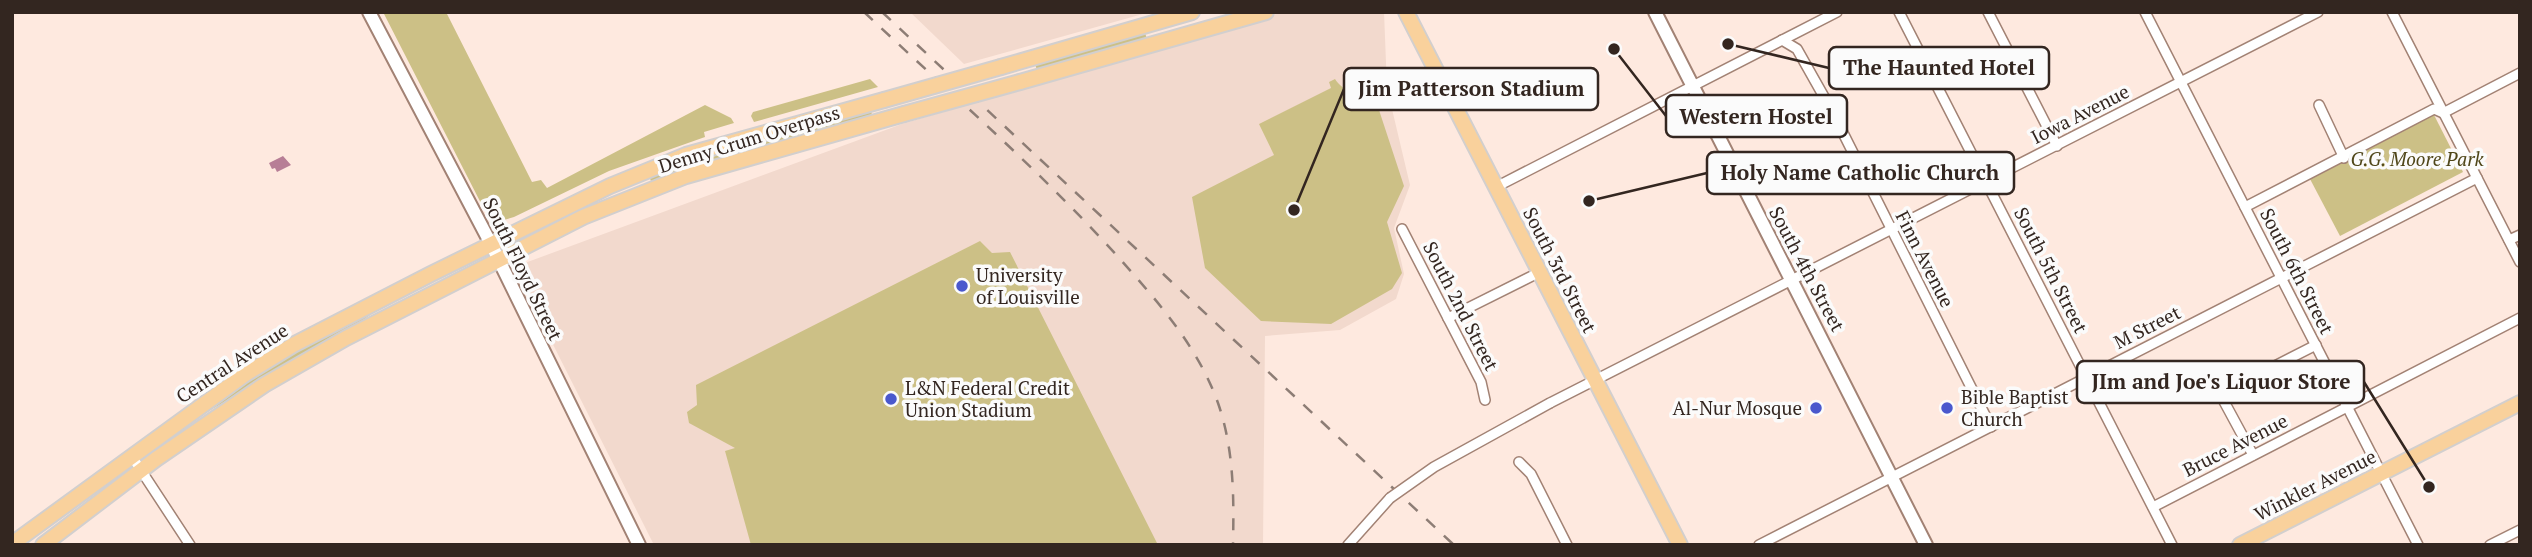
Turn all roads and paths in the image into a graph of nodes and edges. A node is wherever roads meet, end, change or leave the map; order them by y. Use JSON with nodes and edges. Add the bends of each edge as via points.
{"nodes":[{"id":1,"x":369,"y":12,"type":"edge"},
{"id":2,"x":1192,"y":12,"type":"edge"},
{"id":3,"x":1266,"y":12,"type":"edge"},
{"id":4,"x":1406,"y":12,"type":"edge"},
{"id":5,"x":1655,"y":12,"type":"edge"},
{"id":6,"x":1837,"y":12,"type":"edge"},
{"id":7,"x":1899,"y":12,"type":"edge"},
{"id":8,"x":1989,"y":12,"type":"edge"},
{"id":9,"x":2145,"y":12,"type":"edge"},
{"id":10,"x":2319,"y":12,"type":"edge"},
{"id":11,"x":2392,"y":12,"type":"edge"},
{"id":12,"x":1782,"y":40,"type":"junction"},
{"id":13,"x":2520,"y":73,"type":"edge"},
{"id":14,"x":2181,"y":83,"type":"junction"},
{"id":15,"x":1690,"y":87,"type":"junction"},
{"id":16,"x":2319,"y":105,"type":"dead end"},
{"id":17,"x":2443,"y":113,"type":"junction"},
{"id":18,"x":2057,"y":146,"type":"junction"},
{"id":19,"x":2344,"y":158,"type":"junction"},
{"id":20,"x":2477,"y":178,"type":"junction"},
{"id":21,"x":1986,"y":182,"type":"junction"},
{"id":22,"x":1496,"y":187,"type":"junction"},
{"id":23,"x":2245,"y":207,"type":"junction"},
{"id":24,"x":1402,"y":229,"type":"dead end"},
{"id":25,"x":1892,"y":232,"type":"junction"},
{"id":26,"x":2520,"y":235,"type":"edge"},
{"id":27,"x":2509,"y":240,"type":"junction"},
{"id":28,"x":491,"y":244,"type":"junction"},
{"id":29,"x":499,"y":260,"type":"junction"},
{"id":30,"x":2520,"y":262,"type":"edge"},
{"id":31,"x":1540,"y":272,"type":"junction"},
{"id":32,"x":2281,"y":278,"type":"junction"},
{"id":33,"x":1792,"y":282,"type":"junction"},
{"id":34,"x":1448,"y":318,"type":"junction"},
{"id":35,"x":2520,"y":318,"type":"edge"},
{"id":36,"x":2316,"y":345,"type":"junction"},
{"id":37,"x":2086,"y":378,"type":"junction"},
{"id":38,"x":1596,"y":382,"type":"junction"},
{"id":39,"x":1485,"y":400,"type":"dead end"},
{"id":40,"x":2518,"y":405,"type":"edge"},
{"id":41,"x":2347,"y":407,"type":"junction"},
{"id":42,"x":1991,"y":427,"type":"junction"},
{"id":43,"x":131,"y":455,"type":"junction"},
{"id":44,"x":2253,"y":455,"type":"junction"},
{"id":45,"x":1519,"y":462,"type":"dead end"},
{"id":46,"x":141,"y":470,"type":"junction"},
{"id":47,"x":2381,"y":473,"type":"junction"},
{"id":48,"x":1891,"y":477,"type":"junction"},
{"id":49,"x":2152,"y":506,"type":"junction"},
{"id":50,"x":2520,"y":530,"type":"edge"},
{"id":51,"x":12,"y":544,"type":"edge"},
{"id":52,"x":43,"y":545,"type":"edge"},
{"id":53,"x":190,"y":545,"type":"edge"},
{"id":54,"x":639,"y":545,"type":"edge"},
{"id":55,"x":1348,"y":545,"type":"edge"},
{"id":56,"x":1567,"y":545,"type":"edge"},
{"id":57,"x":1680,"y":545,"type":"edge"},
{"id":58,"x":1759,"y":545,"type":"edge"},
{"id":59,"x":1926,"y":545,"type":"edge"},
{"id":60,"x":2172,"y":545,"type":"edge"},
{"id":61,"x":2240,"y":545,"type":"edge"},
{"id":62,"x":2418,"y":545,"type":"edge"},
{"id":63,"x":2490,"y":545,"type":"edge"}],
"edges":[{"from":1,"to":28,"type":"main road","name":"South Floyd Street"},
{"from":2,"to":28,"type":"main road","name":"Denny Crum Overpass","bridge":true,"via":[[686,155]]},
{"from":3,"to":29,"type":"main road","name":"Denny Crum Overpass","bridge":true,"via":[[736,160],[635,194]]},
{"from":4,"to":22,"type":"main road","name":"South 3rd Street"},
{"from":5,"to":15,"type":"main road","name":"South 4th Street"},
{"from":6,"to":12,"type":"street"},
{"from":7,"to":21,"type":"street","name":"South 5th Street"},
{"from":8,"to":18,"type":"street"},
{"from":9,"to":14,"type":"street","name":"South 6th Street"},
{"from":10,"to":14,"type":"street","name":"Iowa Avenue"},
{"from":11,"to":17,"type":"street"},
{"from":12,"to":15,"type":"street"},
{"from":12,"to":25,"type":"street","name":"Finn Avenue","via":[[1797,49]]},
{"from":13,"to":17,"type":"street"},
{"from":14,"to":18,"type":"street","name":"Iowa Avenue"},
{"from":14,"to":23,"type":"street","name":"South 6th Street"},
{"from":15,"to":22,"type":"street"},
{"from":15,"to":33,"type":"main road","name":"South 4th Street"},
{"from":16,"to":19,"type":"street"},
{"from":17,"to":19,"type":"street","via":[[2434,109]]},
{"from":17,"to":20,"type":"street"},
{"from":18,"to":21,"type":"street","name":"Iowa Avenue"},
{"from":19,"to":23,"type":"street"},
{"from":20,"to":27,"type":"street"},
{"from":20,"to":32,"type":"street","name":"M Street"},
{"from":21,"to":25,"type":"street","name":"Iowa Avenue"},
{"from":21,"to":37,"type":"street","name":"South 5th Street"},
{"from":22,"to":31,"type":"main road","name":"South 3rd Street"},
{"from":23,"to":32,"type":"street","name":"South 6th Street"},
{"from":24,"to":34,"type":"street","name":"South 2nd Street"},
{"from":25,"to":33,"type":"street","name":"Iowa Avenue"},
{"from":25,"to":42,"type":"street","name":"Finn Avenue"},
{"from":26,"to":27,"type":"street"},
{"from":27,"to":30,"type":"street"},
{"from":28,"to":29,"type":"main road","name":"South Floyd Street"},
{"from":28,"to":43,"type":"main road","name":"Central Avenue","via":[[293,345]]},
{"from":29,"to":46,"type":"main road","name":"Central Avenue","via":[[264,385]]},
{"from":29,"to":54,"type":"main road","name":"South Floyd Street"},
{"from":31,"to":34,"type":"street"},
{"from":31,"to":38,"type":"main road","name":"South 3rd Street"},
{"from":32,"to":36,"type":"street","name":"South 6th Street"},
{"from":32,"to":37,"type":"street","name":"M Street"},
{"from":33,"to":38,"type":"street","name":"Iowa Avenue"},
{"from":33,"to":48,"type":"main road","name":"South 4th Street"},
{"from":34,"to":39,"type":"street","name":"South 2nd Street","via":[[1481,382]]},
{"from":35,"to":41,"type":"street","name":"Bruce Avenue"},
{"from":36,"to":41,"type":"street","name":"South 6th Street"},
{"from":36,"to":44,"type":"street","via":[[2220,394]]},
{"from":37,"to":42,"type":"street","name":"M Street"},
{"from":37,"to":49,"type":"street","name":"South 5th Street"},
{"from":38,"to":55,"type":"street","name":"Iowa Avenue","bridge":true,"via":[[1419,477],[1390,498]]},
{"from":38,"to":57,"type":"main road","name":"South 3rd Street"},
{"from":40,"to":47,"type":"main road","name":"Winkler Avenue"},
{"from":41,"to":44,"type":"street","name":"Bruce Avenue"},
{"from":41,"to":47,"type":"street","name":"South 6th Street"},
{"from":42,"to":48,"type":"street","name":"M Street"},
{"from":43,"to":46,"type":"street"},
{"from":43,"to":51,"type":"main road","name":"Central Avenue"},
{"from":44,"to":49,"type":"street","name":"Bruce Avenue"},
{"from":45,"to":56,"type":"street","via":[[1531,474]]},
{"from":46,"to":52,"type":"main road","name":"Central Avenue"},
{"from":46,"to":53,"type":"street"},
{"from":47,"to":61,"type":"main road","name":"Winkler Avenue"},
{"from":47,"to":62,"type":"street","name":"South 6th Street"},
{"from":48,"to":58,"type":"street","name":"M Street"},
{"from":48,"to":59,"type":"main road","name":"South 4th Street"},
{"from":49,"to":60,"type":"street","name":"South 5th Street"},
{"from":50,"to":63,"type":"street"}]}
